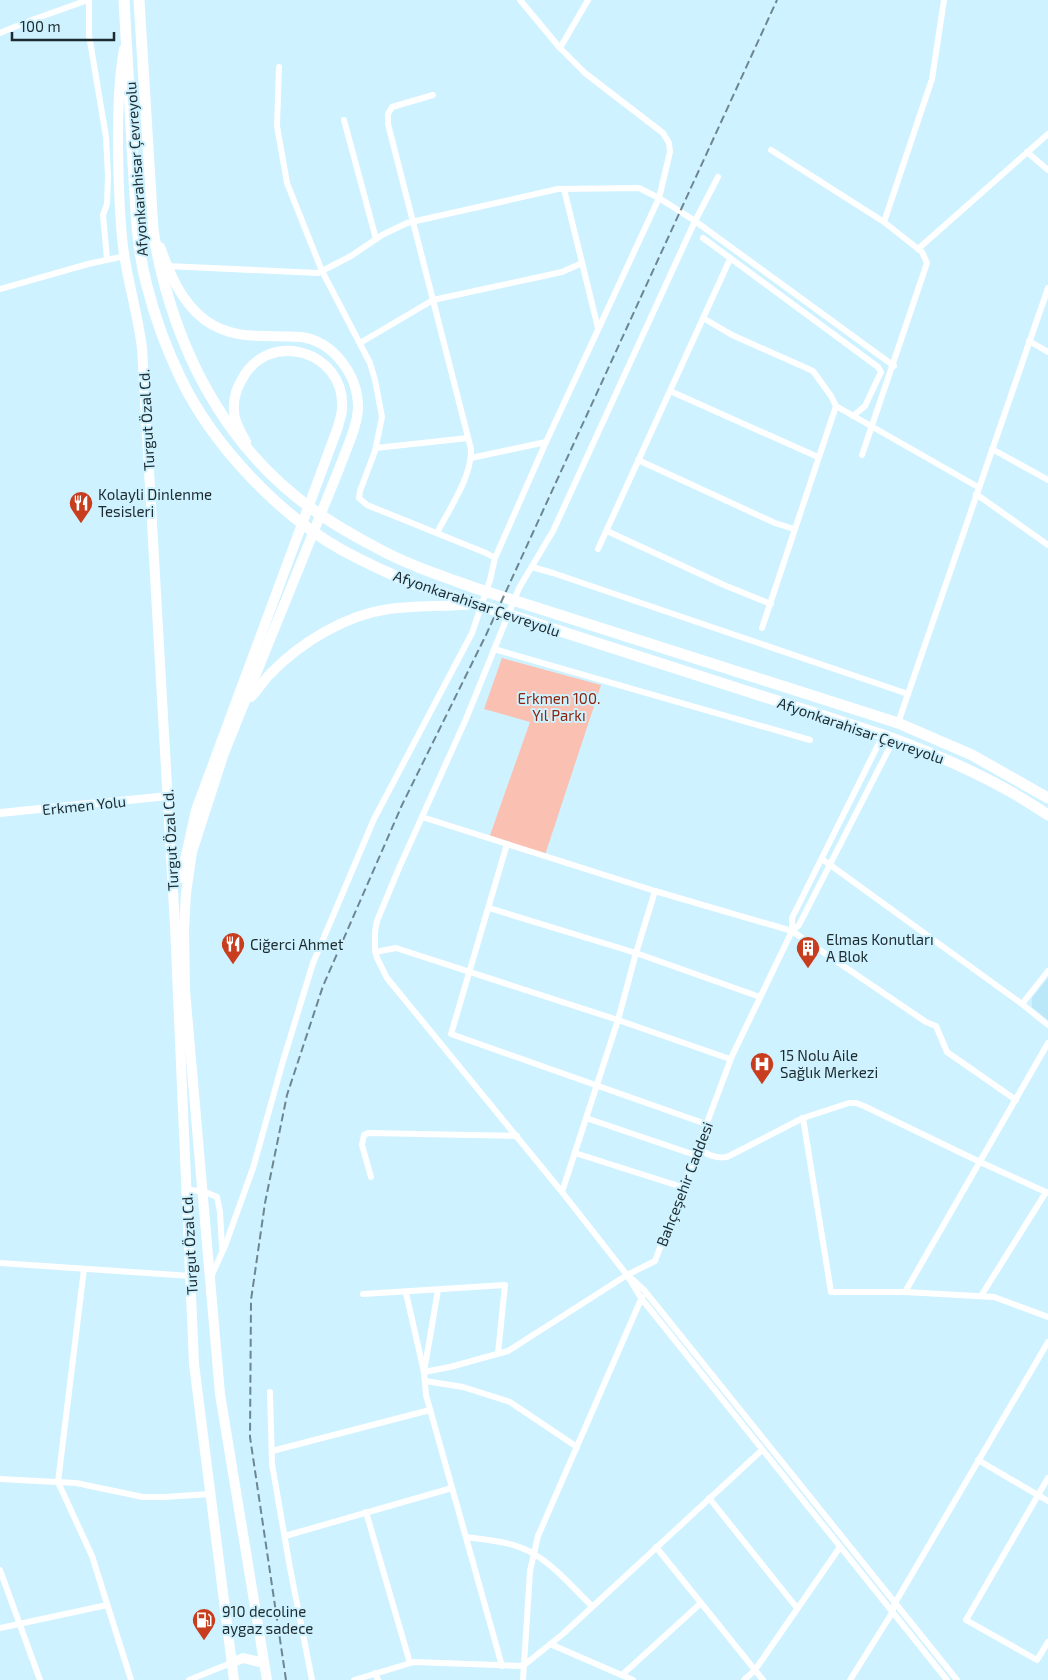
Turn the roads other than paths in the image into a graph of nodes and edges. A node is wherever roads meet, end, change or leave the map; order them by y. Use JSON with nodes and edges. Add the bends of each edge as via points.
{"nodes":[{"id":1,"x":89,"y":0,"type":"edge"},
{"id":2,"x":124,"y":0,"type":"edge"},
{"id":3,"x":139,"y":0,"type":"edge"},
{"id":4,"x":520,"y":0,"type":"edge"},
{"id":5,"x":588,"y":0,"type":"edge"},
{"id":6,"x":944,"y":0,"type":"edge"},
{"id":7,"x":0,"y":33,"type":"edge"},
{"id":8,"x":126,"y":38,"type":"junction"},
{"id":9,"x":560,"y":48,"type":"junction"},
{"id":10,"x":279,"y":67,"type":"dead end"},
{"id":11,"x":433,"y":95,"type":"dead end"},
{"id":12,"x":344,"y":120,"type":"dead end"},
{"id":13,"x":1048,"y":134,"type":"edge"},
{"id":14,"x":771,"y":150,"type":"dead end"},
{"id":15,"x":1028,"y":152,"type":"junction"},
{"id":16,"x":1048,"y":170,"type":"edge"},
{"id":17,"x":718,"y":177,"type":"dead end"},
{"id":18,"x":564,"y":189,"type":"junction"},
{"id":19,"x":659,"y":198,"type":"junction"},
{"id":20,"x":695,"y":221,"type":"junction"},
{"id":21,"x":412,"y":222,"type":"junction"},
{"id":22,"x":884,"y":222,"type":"junction"},
{"id":23,"x":153,"y":230,"type":"junction"},
{"id":24,"x":703,"y":238,"type":"dead end"},
{"id":25,"x":376,"y":239,"type":"junction"},
{"id":26,"x":918,"y":249,"type":"junction"},
{"id":27,"x":125,"y":256,"type":"junction"},
{"id":28,"x":730,"y":259,"type":"junction"},
{"id":29,"x":106,"y":260,"type":"junction"},
{"id":30,"x":582,"y":263,"type":"junction"},
{"id":31,"x":167,"y":266,"type":"junction"},
{"id":32,"x":322,"y":271,"type":"junction"},
{"id":33,"x":1048,"y":288,"type":"edge"},
{"id":34,"x":0,"y":289,"type":"edge"},
{"id":35,"x":433,"y":300,"type":"junction"},
{"id":36,"x":703,"y":318,"type":"junction"},
{"id":37,"x":598,"y":329,"type":"junction"},
{"id":38,"x":360,"y":343,"type":"junction"},
{"id":39,"x":1029,"y":343,"type":"junction"},
{"id":40,"x":1048,"y":352,"type":"edge"},
{"id":41,"x":894,"y":366,"type":"junction"},
{"id":42,"x":670,"y":391,"type":"junction"},
{"id":43,"x":836,"y":406,"type":"junction"},
{"id":44,"x":853,"y":416,"type":"junction"},
{"id":45,"x":872,"y":427,"type":"junction"},
{"id":46,"x":468,"y":438,"type":"junction"},
{"id":47,"x":546,"y":442,"type":"junction"},
{"id":48,"x":376,"y":448,"type":"junction"},
{"id":49,"x":992,"y":449,"type":"junction"},
{"id":50,"x":250,"y":452,"type":"junction"},
{"id":51,"x":862,"y":455,"type":"dead end"},
{"id":52,"x":818,"y":457,"type":"junction"},
{"id":53,"x":471,"y":458,"type":"junction"},
{"id":54,"x":638,"y":460,"type":"junction"},
{"id":55,"x":1048,"y":480,"type":"edge"},
{"id":56,"x":978,"y":486,"type":"junction"},
{"id":57,"x":976,"y":494,"type":"junction"},
{"id":58,"x":794,"y":529,"type":"junction"},
{"id":59,"x":607,"y":531,"type":"junction"},
{"id":60,"x":437,"y":534,"type":"junction"},
{"id":61,"x":1048,"y":545,"type":"edge"},
{"id":62,"x":598,"y":549,"type":"dead end"},
{"id":63,"x":495,"y":558,"type":"junction"},
{"id":64,"x":532,"y":567,"type":"junction"},
{"id":65,"x":472,"y":604,"type":"junction"},
{"id":66,"x":771,"y":604,"type":"junction"},
{"id":67,"x":762,"y":628,"type":"dead end"},
{"id":68,"x":494,"y":649,"type":"junction"},
{"id":69,"x":908,"y":694,"type":"junction"},
{"id":70,"x":243,"y":705,"type":"junction"},
{"id":71,"x":898,"y":722,"type":"junction"},
{"id":72,"x":888,"y":737,"type":"junction"},
{"id":73,"x":810,"y":740,"type":"dead end"},
{"id":74,"x":168,"y":796,"type":"junction"},
{"id":75,"x":1048,"y":798,"type":"edge"},
{"id":76,"x":0,"y":814,"type":"edge"},
{"id":77,"x":1048,"y":815,"type":"edge"},
{"id":78,"x":422,"y":817,"type":"junction"},
{"id":79,"x":507,"y":844,"type":"junction"},
{"id":80,"x":822,"y":859,"type":"junction"},
{"id":81,"x":829,"y":865,"type":"junction"},
{"id":82,"x":655,"y":891,"type":"junction"},
{"id":83,"x":489,"y":908,"type":"junction"},
{"id":84,"x":179,"y":928,"type":"junction"},
{"id":85,"x":792,"y":931,"type":"junction"},
{"id":86,"x":375,"y":952,"type":"junction"},
{"id":87,"x":636,"y":953,"type":"junction"},
{"id":88,"x":1048,"y":971,"type":"edge"},
{"id":89,"x":469,"y":972,"type":"junction"},
{"id":90,"x":760,"y":998,"type":"junction"},
{"id":91,"x":1022,"y":1004,"type":"junction"},
{"id":92,"x":618,"y":1020,"type":"junction"},
{"id":93,"x":1048,"y":1025,"type":"edge"},
{"id":94,"x":1048,"y":1043,"type":"edge"},
{"id":95,"x":730,"y":1059,"type":"junction"},
{"id":96,"x":597,"y":1086,"type":"junction"},
{"id":97,"x":1016,"y":1100,"type":"junction"},
{"id":98,"x":586,"y":1118,"type":"junction"},
{"id":99,"x":803,"y":1118,"type":"junction"},
{"id":100,"x":706,"y":1124,"type":"junction"},
{"id":101,"x":517,"y":1136,"type":"junction"},
{"id":102,"x":696,"y":1152,"type":"junction"},
{"id":103,"x":575,"y":1153,"type":"junction"},
{"id":104,"x":980,"y":1162,"type":"junction"},
{"id":105,"x":371,"y":1177,"type":"dead end"},
{"id":106,"x":682,"y":1187,"type":"junction"},
{"id":107,"x":187,"y":1190,"type":"junction"},
{"id":108,"x":203,"y":1191,"type":"junction"},
{"id":109,"x":562,"y":1192,"type":"junction"},
{"id":110,"x":1047,"y":1193,"type":"edge"},
{"id":111,"x":222,"y":1252,"type":"junction"},
{"id":112,"x":0,"y":1263,"type":"edge"},
{"id":113,"x":84,"y":1269,"type":"junction"},
{"id":114,"x":627,"y":1275,"type":"junction"},
{"id":115,"x":191,"y":1276,"type":"junction"},
{"id":116,"x":210,"y":1278,"type":"junction"},
{"id":117,"x":438,"y":1290,"type":"junction"},
{"id":118,"x":644,"y":1290,"type":"junction"},
{"id":119,"x":406,"y":1292,"type":"junction"},
{"id":120,"x":906,"y":1292,"type":"junction"},
{"id":121,"x":363,"y":1294,"type":"dead end"},
{"id":122,"x":981,"y":1296,"type":"junction"},
{"id":123,"x":641,"y":1298,"type":"junction"},
{"id":124,"x":1048,"y":1317,"type":"edge"},
{"id":125,"x":1048,"y":1342,"type":"edge"},
{"id":126,"x":498,"y":1354,"type":"junction"},
{"id":127,"x":424,"y":1372,"type":"junction"},
{"id":128,"x":425,"y":1381,"type":"junction"},
{"id":129,"x":270,"y":1392,"type":"dead end"},
{"id":130,"x":430,"y":1410,"type":"junction"},
{"id":131,"x":577,"y":1447,"type":"junction"},
{"id":132,"x":762,"y":1450,"type":"junction"},
{"id":133,"x":272,"y":1451,"type":"junction"},
{"id":134,"x":978,"y":1460,"type":"junction"},
{"id":135,"x":1048,"y":1478,"type":"edge"},
{"id":136,"x":0,"y":1479,"type":"edge"},
{"id":137,"x":58,"y":1482,"type":"junction"},
{"id":138,"x":452,"y":1488,"type":"junction"},
{"id":139,"x":210,"y":1494,"type":"junction"},
{"id":140,"x":1038,"y":1495,"type":"junction"},
{"id":141,"x":709,"y":1498,"type":"junction"},
{"id":142,"x":1048,"y":1501,"type":"edge"},
{"id":143,"x":366,"y":1512,"type":"junction"},
{"id":144,"x":284,"y":1536,"type":"junction"},
{"id":145,"x":466,"y":1537,"type":"junction"},
{"id":146,"x":656,"y":1547,"type":"junction"},
{"id":147,"x":840,"y":1547,"type":"junction"},
{"id":148,"x":534,"y":1554,"type":"junction"},
{"id":149,"x":0,"y":1570,"type":"edge"},
{"id":150,"x":701,"y":1603,"type":"junction"},
{"id":151,"x":895,"y":1603,"type":"junction"},
{"id":152,"x":107,"y":1605,"type":"junction"},
{"id":153,"x":592,"y":1606,"type":"junction"},
{"id":154,"x":798,"y":1608,"type":"junction"},
{"id":155,"x":892,"y":1613,"type":"junction"},
{"id":156,"x":20,"y":1624,"type":"junction"},
{"id":157,"x":0,"y":1628,"type":"edge"},
{"id":158,"x":1048,"y":1642,"type":"edge"},
{"id":159,"x":550,"y":1644,"type":"junction"},
{"id":160,"x":231,"y":1663,"type":"junction"},
{"id":161,"x":264,"y":1663,"type":"junction"},
{"id":162,"x":410,"y":1663,"type":"junction"},
{"id":163,"x":502,"y":1666,"type":"junction"},
{"id":164,"x":523,"y":1666,"type":"junction"},
{"id":165,"x":755,"y":1670,"type":"junction"},
{"id":166,"x":375,"y":1673,"type":"junction"},
{"id":167,"x":622,"y":1675,"type":"junction"},
{"id":168,"x":40,"y":1680,"type":"edge"},
{"id":169,"x":131,"y":1680,"type":"edge"},
{"id":170,"x":189,"y":1680,"type":"edge"},
{"id":171,"x":234,"y":1680,"type":"edge"},
{"id":172,"x":267,"y":1680,"type":"edge"},
{"id":173,"x":312,"y":1680,"type":"edge"},
{"id":174,"x":354,"y":1680,"type":"edge"},
{"id":175,"x":378,"y":1680,"type":"edge"},
{"id":176,"x":523,"y":1680,"type":"edge"},
{"id":177,"x":633,"y":1680,"type":"edge"},
{"id":178,"x":744,"y":1680,"type":"edge"},
{"id":179,"x":763,"y":1680,"type":"edge"},
{"id":180,"x":850,"y":1680,"type":"edge"},
{"id":181,"x":947,"y":1680,"type":"edge"},
{"id":182,"x":957,"y":1680,"type":"edge"}],
"edges":[{"from":1,"to":7,"type":"street"},
{"from":1,"to":29,"type":"street","via":[[89,36],[106,137],[107,204],[103,215]]},
{"from":2,"to":8,"type":"highway","name":"Turgut Özal Cd."},
{"from":3,"to":23,"type":"highway","name":"Afyonkarahisar Çevreyolu"},
{"from":4,"to":9,"type":"street"},
{"from":5,"to":9,"type":"street"},
{"from":6,"to":22,"type":"street","via":[[932,79]]},
{"from":8,"to":27,"type":"main road","name":"Turgut Özal Cd.","via":[[120,70],[118,130],[119,199]]},
{"from":8,"to":65,"type":"highway","name":"Afyonkarahisar Çevreyolu","via":[[137,230],[146,285],[181,379],[200,414],[227,449],[276,501],[308,528],[341,549],[414,584]]},
{"from":9,"to":19,"type":"street","via":[[601,87],[667,138],[670,152]]},
{"from":10,"to":32,"type":"street","via":[[277,126],[287,183]]},
{"from":11,"to":21,"type":"street","via":[[392,107],[388,114]]},
{"from":12,"to":25,"type":"street"},
{"from":13,"to":15,"type":"street"},
{"from":14,"to":22,"type":"street"},
{"from":15,"to":16,"type":"street"},
{"from":15,"to":26,"type":"street"},
{"from":17,"to":20,"type":"street"},
{"from":18,"to":19,"type":"street","via":[[639,188]]},
{"from":18,"to":21,"type":"street"},
{"from":18,"to":30,"type":"street"},
{"from":19,"to":20,"type":"street"},
{"from":19,"to":37,"type":"street"},
{"from":20,"to":41,"type":"street"},
{"from":20,"to":64,"type":"street","via":[[553,531]]},
{"from":21,"to":25,"type":"street"},
{"from":21,"to":35,"type":"street"},
{"from":22,"to":26,"type":"street"},
{"from":23,"to":31,"type":"main road"},
{"from":23,"to":50,"type":"highway","name":"Afyonkarahisar Çevreyolu","via":[[161,275],[184,342],[220,413]]},
{"from":24,"to":28,"type":"street"},
{"from":25,"to":32,"type":"street"},
{"from":26,"to":41,"type":"street","via":[[927,263],[926,272]]},
{"from":27,"to":29,"type":"street"},
{"from":27,"to":74,"type":"main road","name":"Turgut Özal Cd.","via":[[142,348]]},
{"from":28,"to":36,"type":"street"},
{"from":28,"to":44,"type":"street","via":[[878,366],[881,372],[865,406]]},
{"from":29,"to":34,"type":"street"},
{"from":30,"to":35,"type":"street","via":[[562,272]]},
{"from":30,"to":37,"type":"street"},
{"from":31,"to":32,"type":"street"},
{"from":31,"to":70,"type":"main road","via":[[190,306],[206,320],[242,336],[301,337],[321,342],[338,356],[349,372],[356,392],[358,408],[352,434]]},
{"from":32,"to":38,"type":"street"},
{"from":33,"to":39,"type":"street"},
{"from":35,"to":38,"type":"street"},
{"from":35,"to":46,"type":"street"},
{"from":36,"to":42,"type":"street"},
{"from":36,"to":43,"type":"street","via":[[813,371]]},
{"from":37,"to":47,"type":"street"},
{"from":38,"to":48,"type":"street","via":[[370,363],[382,417]]},
{"from":39,"to":40,"type":"street"},
{"from":39,"to":49,"type":"street"},
{"from":41,"to":45,"type":"street"},
{"from":42,"to":52,"type":"street"},
{"from":42,"to":54,"type":"street"},
{"from":43,"to":44,"type":"street"},
{"from":43,"to":52,"type":"street"},
{"from":44,"to":45,"type":"street"},
{"from":45,"to":51,"type":"street"},
{"from":45,"to":56,"type":"street"},
{"from":46,"to":48,"type":"street"},
{"from":46,"to":53,"type":"street"},
{"from":47,"to":53,"type":"street"},
{"from":47,"to":63,"type":"street"},
{"from":48,"to":60,"type":"street","via":[[360,491],[361,501]]},
{"from":49,"to":55,"type":"street"},
{"from":49,"to":56,"type":"street"},
{"from":50,"to":71,"type":"highway","name":"Afyonkarahisar Çevreyolu","via":[[314,511],[379,549],[418,567]]},
{"from":50,"to":84,"type":"main road","via":[[235,417],[235,392],[245,372],[256,362],[281,351],[309,354],[323,362],[341,391],[342,410],[338,427],[196,810],[184,862]]},
{"from":52,"to":58,"type":"street"},
{"from":53,"to":60,"type":"street","via":[[465,478]]},
{"from":54,"to":58,"type":"street"},
{"from":54,"to":59,"type":"street"},
{"from":56,"to":57,"type":"street"},
{"from":57,"to":61,"type":"street"},
{"from":57,"to":69,"type":"street"},
{"from":58,"to":66,"type":"street"},
{"from":59,"to":62,"type":"street"},
{"from":59,"to":66,"type":"street"},
{"from":60,"to":63,"type":"street"},
{"from":63,"to":111,"type":"street","via":[[472,633],[374,819],[313,963],[253,1168]]},
{"from":64,"to":68,"type":"street","via":[[519,588]]},
{"from":64,"to":69,"type":"street"},
{"from":65,"to":70,"type":"main road","via":[[392,609],[354,619],[290,655]]},
{"from":65,"to":72,"type":"highway","name":"Afyonkarahisar Çevreyolu"},
{"from":66,"to":67,"type":"street"},
{"from":68,"to":73,"type":"street"},
{"from":68,"to":78,"type":"street"},
{"from":69,"to":71,"type":"street"},
{"from":70,"to":84,"type":"main road","via":[[192,852]]},
{"from":71,"to":75,"type":"highway","name":"Afyonkarahisar Çevreyolu","via":[[972,755]]},
{"from":72,"to":77,"type":"highway","name":"Afyonkarahisar Çevreyolu","via":[[974,772]]},
{"from":72,"to":80,"type":"street","name":"Bahçeşehir Caddesi"},
{"from":72,"to":81,"type":"street","name":"Bahçeşehir Caddesi"},
{"from":74,"to":76,"type":"street","name":"Erkmen Yolu"},
{"from":74,"to":84,"type":"main road","name":"Turgut Özal Cd."},
{"from":78,"to":79,"type":"street"},
{"from":78,"to":86,"type":"street","via":[[377,921]]},
{"from":79,"to":82,"type":"street"},
{"from":79,"to":83,"type":"street"},
{"from":80,"to":81,"type":"street"},
{"from":80,"to":85,"type":"street","name":"Bahçeşehir Caddesi","via":[[792,918]]},
{"from":81,"to":85,"type":"street","name":"Bahçeşehir Caddesi","via":[[799,925]]},
{"from":81,"to":91,"type":"street"},
{"from":82,"to":85,"type":"street"},
{"from":82,"to":87,"type":"street"},
{"from":83,"to":87,"type":"street"},
{"from":83,"to":89,"type":"street"},
{"from":84,"to":107,"type":"main road","name":"Turgut Özal Cd."},
{"from":84,"to":108,"type":"main road","name":"Turgut Özal Cd."},
{"from":85,"to":90,"type":"street","name":"Bahçeşehir Caddesi"},
{"from":85,"to":97,"type":"street","via":[[936,1026],[948,1052]]},
{"from":86,"to":89,"type":"street","via":[[396,948]]},
{"from":86,"to":101,"type":"street","via":[[387,978]]},
{"from":87,"to":90,"type":"street"},
{"from":87,"to":92,"type":"street"},
{"from":88,"to":91,"type":"street"},
{"from":89,"to":92,"type":"street"},
{"from":89,"to":96,"type":"street","via":[[451,1034]]},
{"from":90,"to":95,"type":"street","name":"Bahçeşehir Caddesi"},
{"from":91,"to":93,"type":"street"},
{"from":92,"to":95,"type":"street"},
{"from":92,"to":96,"type":"street"},
{"from":94,"to":97,"type":"street"},
{"from":95,"to":100,"type":"street","name":"Bahçeşehir Caddesi"},
{"from":96,"to":98,"type":"street"},
{"from":96,"to":100,"type":"street"},
{"from":97,"to":104,"type":"street"},
{"from":98,"to":102,"type":"street"},
{"from":98,"to":103,"type":"street"},
{"from":99,"to":102,"type":"street","via":[[727,1156],[720,1158]]},
{"from":99,"to":104,"type":"street","via":[[856,1103]]},
{"from":99,"to":120,"type":"street","via":[[831,1292]]},
{"from":100,"to":102,"type":"street","name":"Bahçeşehir Caddesi"},
{"from":101,"to":105,"type":"street","via":[[368,1133],[364,1135],[362,1145]]},
{"from":101,"to":109,"type":"street"},
{"from":102,"to":106,"type":"street","name":"Bahçeşehir Caddesi"},
{"from":103,"to":106,"type":"street"},
{"from":103,"to":109,"type":"street"},
{"from":104,"to":110,"type":"street"},
{"from":104,"to":120,"type":"street"},
{"from":106,"to":114,"type":"street","name":"Bahçeşehir Caddesi","via":[[655,1261]]},
{"from":107,"to":108,"type":"street"},
{"from":107,"to":115,"type":"main road","name":"Turgut Özal Cd."},
{"from":108,"to":111,"type":"street","via":[[217,1197]]},
{"from":108,"to":116,"type":"main road","name":"Turgut Özal Cd."},
{"from":109,"to":114,"type":"street"},
{"from":110,"to":122,"type":"street"},
{"from":111,"to":116,"type":"street"},
{"from":112,"to":113,"type":"street"},
{"from":113,"to":115,"type":"street"},
{"from":113,"to":137,"type":"street"},
{"from":114,"to":118,"type":"street"},
{"from":114,"to":123,"type":"street"},
{"from":114,"to":126,"type":"street","name":"Bahçeşehir Caddesi"},
{"from":115,"to":139,"type":"main road","name":"Turgut Özal Cd.","via":[[194,1364]]},
{"from":116,"to":161,"type":"main road","name":"Turgut Özal Cd.","via":[[220,1394]]},
{"from":117,"to":119,"type":"street"},
{"from":117,"to":126,"type":"street","via":[[505,1285]]},
{"from":117,"to":127,"type":"street"},
{"from":118,"to":123,"type":"street"},
{"from":118,"to":151,"type":"street"},
{"from":119,"to":121,"type":"street"},
{"from":119,"to":127,"type":"street"},
{"from":120,"to":122,"type":"street"},
{"from":122,"to":124,"type":"street","via":[[994,1297]]},
{"from":123,"to":131,"type":"street"},
{"from":123,"to":132,"type":"street"},
{"from":125,"to":134,"type":"street"},
{"from":126,"to":127,"type":"street","name":"Bahçeşehir Caddesi"},
{"from":127,"to":128,"type":"street"},
{"from":128,"to":130,"type":"street"},
{"from":128,"to":131,"type":"street","via":[[463,1387],[510,1402]]},
{"from":129,"to":133,"type":"street"},
{"from":130,"to":133,"type":"street"},
{"from":130,"to":138,"type":"street"},
{"from":131,"to":148,"type":"street","via":[[538,1536]]},
{"from":132,"to":141,"type":"street"},
{"from":132,"to":147,"type":"street"},
{"from":133,"to":144,"type":"street"},
{"from":134,"to":140,"type":"street"},
{"from":134,"to":151,"type":"street"},
{"from":135,"to":140,"type":"street"},
{"from":136,"to":137,"type":"street"},
{"from":137,"to":139,"type":"street","via":[[143,1496]]},
{"from":137,"to":152,"type":"street","via":[[92,1556]]},
{"from":138,"to":143,"type":"street"},
{"from":138,"to":145,"type":"street"},
{"from":139,"to":160,"type":"main road","name":"Turgut Özal Cd."},
{"from":140,"to":142,"type":"street"},
{"from":140,"to":158,"type":"street","via":[[966,1620],[1038,1660]]},
{"from":141,"to":146,"type":"street"},
{"from":141,"to":154,"type":"street"},
{"from":143,"to":144,"type":"street"},
{"from":143,"to":162,"type":"street"},
{"from":144,"to":173,"type":"street"},
{"from":145,"to":148,"type":"street","via":[[503,1542]]},
{"from":145,"to":163,"type":"street"},
{"from":146,"to":150,"type":"street"},
{"from":146,"to":153,"type":"street"},
{"from":147,"to":154,"type":"street"},
{"from":147,"to":155,"type":"street"},
{"from":148,"to":153,"type":"street","via":[[557,1571]]},
{"from":148,"to":164,"type":"street"},
{"from":149,"to":156,"type":"street"},
{"from":150,"to":165,"type":"street"},
{"from":150,"to":167,"type":"street"},
{"from":151,"to":155,"type":"street"},
{"from":151,"to":182,"type":"street"},
{"from":152,"to":156,"type":"street"},
{"from":152,"to":169,"type":"street"},
{"from":153,"to":159,"type":"street"},
{"from":154,"to":165,"type":"street"},
{"from":155,"to":180,"type":"street"},
{"from":155,"to":181,"type":"street"},
{"from":156,"to":157,"type":"street"},
{"from":156,"to":168,"type":"street"},
{"from":159,"to":164,"type":"street"},
{"from":159,"to":167,"type":"street"},
{"from":160,"to":161,"type":"main road","via":[[243,1658]]},
{"from":160,"to":170,"type":"street"},
{"from":160,"to":171,"type":"main road","name":"Turgut Özal Cd."},
{"from":161,"to":172,"type":"main road","name":"Turgut Özal Cd."},
{"from":162,"to":163,"type":"street"},
{"from":162,"to":166,"type":"street"},
{"from":163,"to":164,"type":"street"},
{"from":164,"to":176,"type":"street"},
{"from":165,"to":178,"type":"street"},
{"from":165,"to":179,"type":"street"},
{"from":166,"to":174,"type":"street"},
{"from":166,"to":175,"type":"street"},
{"from":167,"to":177,"type":"street"}]}
